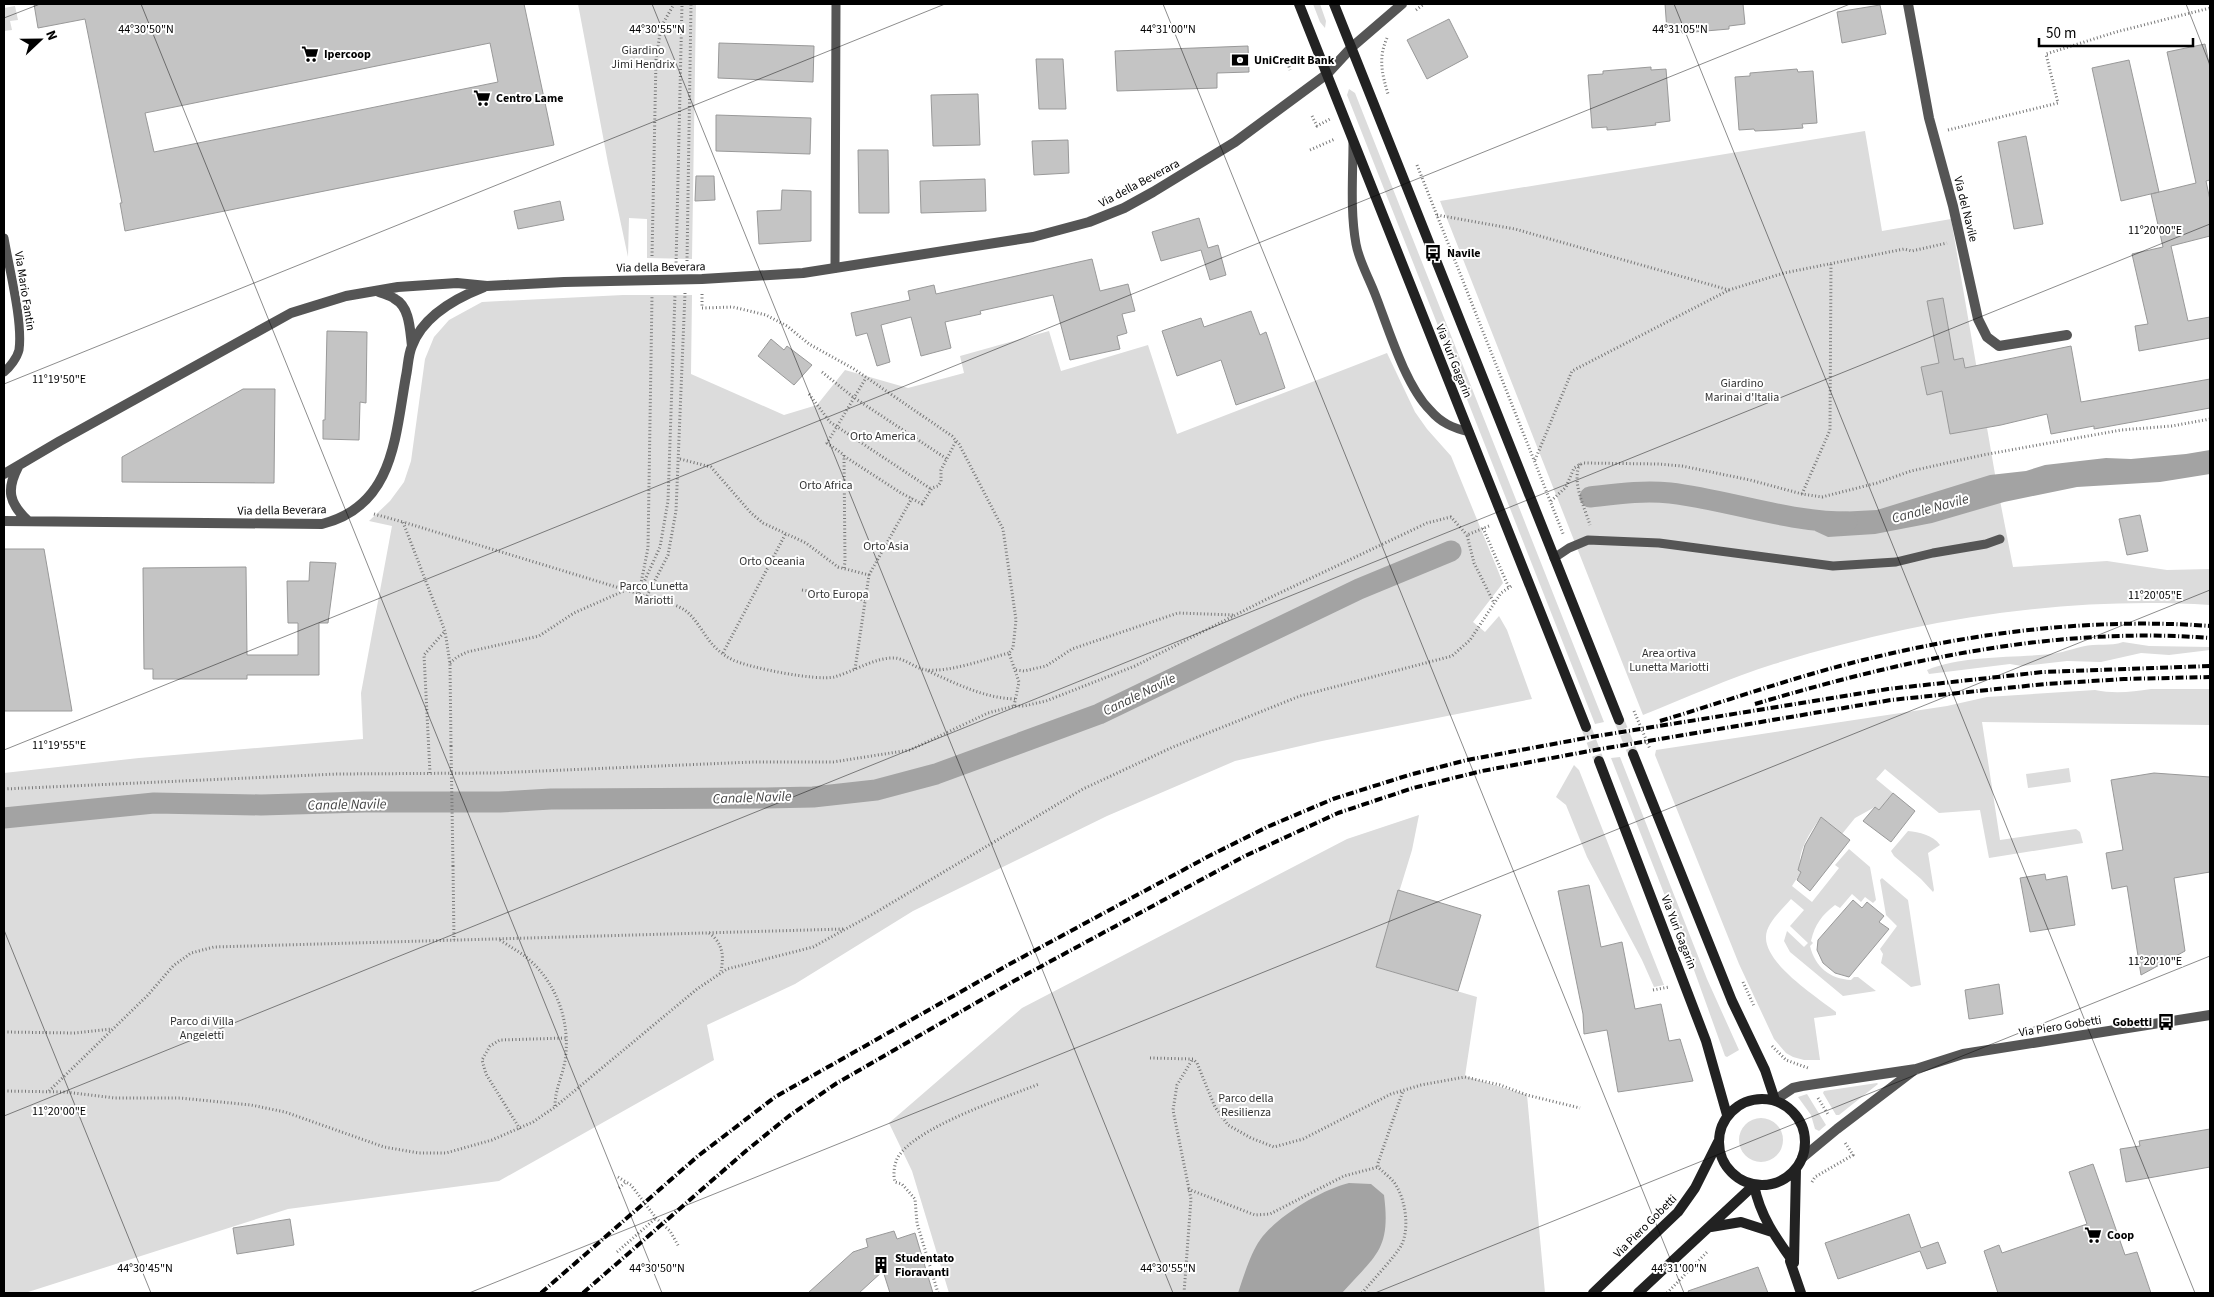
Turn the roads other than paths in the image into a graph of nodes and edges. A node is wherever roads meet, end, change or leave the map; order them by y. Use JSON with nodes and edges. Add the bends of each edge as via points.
{"nodes":[{"id":1,"x":836,"y":4,"type":"edge"},
{"id":2,"x":1299,"y":4,"type":"edge"},
{"id":3,"x":1334,"y":4,"type":"edge"},
{"id":4,"x":1402,"y":4,"type":"edge"},
{"id":5,"x":1908,"y":4,"type":"edge"},
{"id":6,"x":1352,"y":47,"type":"junction"},
{"id":7,"x":1327,"y":74,"type":"junction"},
{"id":8,"x":1353,"y":139,"type":"junction"},
{"id":9,"x":4,"y":238,"type":"edge"},
{"id":10,"x":835,"y":268,"type":"junction"},
{"id":11,"x":487,"y":286,"type":"junction"},
{"id":12,"x":374,"y":290,"type":"junction"},
{"id":13,"x":2067,"y":335,"type":"dead end"},
{"id":14,"x":412,"y":346,"type":"junction"},
{"id":15,"x":4,"y":372,"type":"edge"},
{"id":16,"x":1469,"y":432,"type":"junction"},
{"id":17,"x":18,"y":466,"type":"junction"},
{"id":18,"x":4,"y":474,"type":"edge"},
{"id":19,"x":4,"y":521,"type":"edge"},
{"id":20,"x":28,"y":521,"type":"junction"},
{"id":21,"x":2000,"y":539,"type":"dead end"},
{"id":22,"x":1554,"y":558,"type":"junction"},
{"id":23,"x":1619,"y":720,"type":"tunnel mouth"},
{"id":24,"x":1586,"y":727,"type":"tunnel mouth"},
{"id":25,"x":1633,"y":754,"type":"tunnel mouth"},
{"id":26,"x":1599,"y":761,"type":"tunnel mouth"},
{"id":27,"x":2210,"y":1015,"type":"edge"},
{"id":28,"x":1916,"y":1069,"type":"junction"},
{"id":29,"x":1774,"y":1100,"type":"junction"},
{"id":30,"x":1727,"y":1115,"type":"junction"},
{"id":31,"x":1718,"y":1142,"type":"junction"},
{"id":32,"x":1802,"y":1158,"type":"junction"},
{"id":33,"x":1796,"y":1169,"type":"junction"},
{"id":34,"x":1754,"y":1185,"type":"junction"},
{"id":35,"x":1710,"y":1227,"type":"junction"},
{"id":36,"x":1772,"y":1232,"type":"junction"},
{"id":37,"x":1794,"y":1262,"type":"junction"},
{"id":38,"x":1593,"y":1293,"type":"edge"},
{"id":39,"x":1638,"y":1293,"type":"edge"},
{"id":40,"x":1801,"y":1293,"type":"edge"}],
"edges":[{"from":1,"to":10,"type":"lane"},
{"from":2,"to":7,"type":"main road","name":"Via Yuri Gagarin"},
{"from":3,"to":6,"type":"main road","name":"Via Yuri Gagarin"},
{"from":4,"to":6,"type":"street","name":"Via della Beverara"},
{"from":5,"to":13,"type":"street","name":"Via del Navile","via":[[1933,134],[1962,240],[1978,319],[1987,337],[1999,346]]},
{"from":6,"to":7,"type":"street","name":"Via della Beverara"},
{"from":6,"to":22,"type":"main road","name":"Via Yuri Gagarin"},
{"from":7,"to":8,"type":"main road","name":"Via Yuri Gagarin"},
{"from":7,"to":10,"type":"street","name":"Via della Beverara","via":[[1235,142],[1110,214],[1033,236]]},
{"from":8,"to":16,"type":"main road","name":"Via Yuri Gagarin"},
{"from":8,"to":16,"type":"lane","via":[[1352,208],[1358,252],[1405,369],[1421,399],[1449,426]]},
{"from":9,"to":15,"type":"lane","name":"Via Mario Fantin","via":[[20,333],[18,352]]},
{"from":10,"to":11,"type":"street","name":"Via della Beverara","via":[[769,276]]},
{"from":11,"to":12,"type":"street","name":"Via della Beverara","via":[[457,283]]},
{"from":11,"to":14,"type":"street","name":"Via della Beverara","via":[[434,315]]},
{"from":12,"to":14,"type":"street","name":"Via della Beverara","via":[[401,303]]},
{"from":12,"to":17,"type":"street","name":"Via della Beverara","via":[[291,313]]},
{"from":14,"to":20,"type":"street","name":"Via della Beverara","via":[[392,454],[381,482],[356,510],[339,520],[322,524]]},
{"from":16,"to":24,"type":"main road","name":"Via Yuri Gagarin"},
{"from":17,"to":18,"type":"street","name":"Via della Beverara"},
{"from":17,"to":20,"type":"street","via":[[11,481],[12,497],[16,510]]},
{"from":19,"to":20,"type":"street","name":"Via della Beverara"},
{"from":21,"to":22,"type":"lane","via":[[1896,562],[1833,566],[1659,543],[1588,540]]},
{"from":22,"to":23,"type":"main road","name":"Via Yuri Gagarin"},
{"from":25,"to":29,"type":"main road","name":"Via Yuri Gagarin","via":[[1732,1001],[1765,1070]]},
{"from":26,"to":30,"type":"main road","name":"Via Yuri Gagarin","via":[[1706,1041]]},
{"from":27,"to":28,"type":"street","name":"Via Piero Gobetti","via":[[1963,1054]]},
{"from":28,"to":29,"type":"street","name":"Via Piero Gobetti","via":[[1808,1084],[1793,1088]]},
{"from":28,"to":32,"type":"street","name":"Via Piero Gobetti"},
{"from":29,"to":30,"type":"main road","via":[[1744,1102]]},
{"from":29,"to":32,"type":"main road","via":[[1786,1106],[1803,1128],[1805,1144]]},
{"from":30,"to":31,"type":"main road"},
{"from":31,"to":34,"type":"main road","via":[[1726,1166],[1734,1175]]},
{"from":31,"to":38,"type":"main road","name":"Via Piero Gobetti","via":[[1695,1188],[1678,1212]]},
{"from":32,"to":33,"type":"main road"},
{"from":33,"to":34,"type":"main road","via":[[1778,1182]]},
{"from":33,"to":37,"type":"main road"},
{"from":34,"to":35,"type":"main road"},
{"from":34,"to":36,"type":"main road","via":[[1760,1208]]},
{"from":35,"to":36,"type":"main road","via":[[1742,1222]]},
{"from":35,"to":39,"type":"main road"},
{"from":36,"to":37,"type":"main road"},
{"from":37,"to":40,"type":"main road","via":[[1790,1261]]}]}
